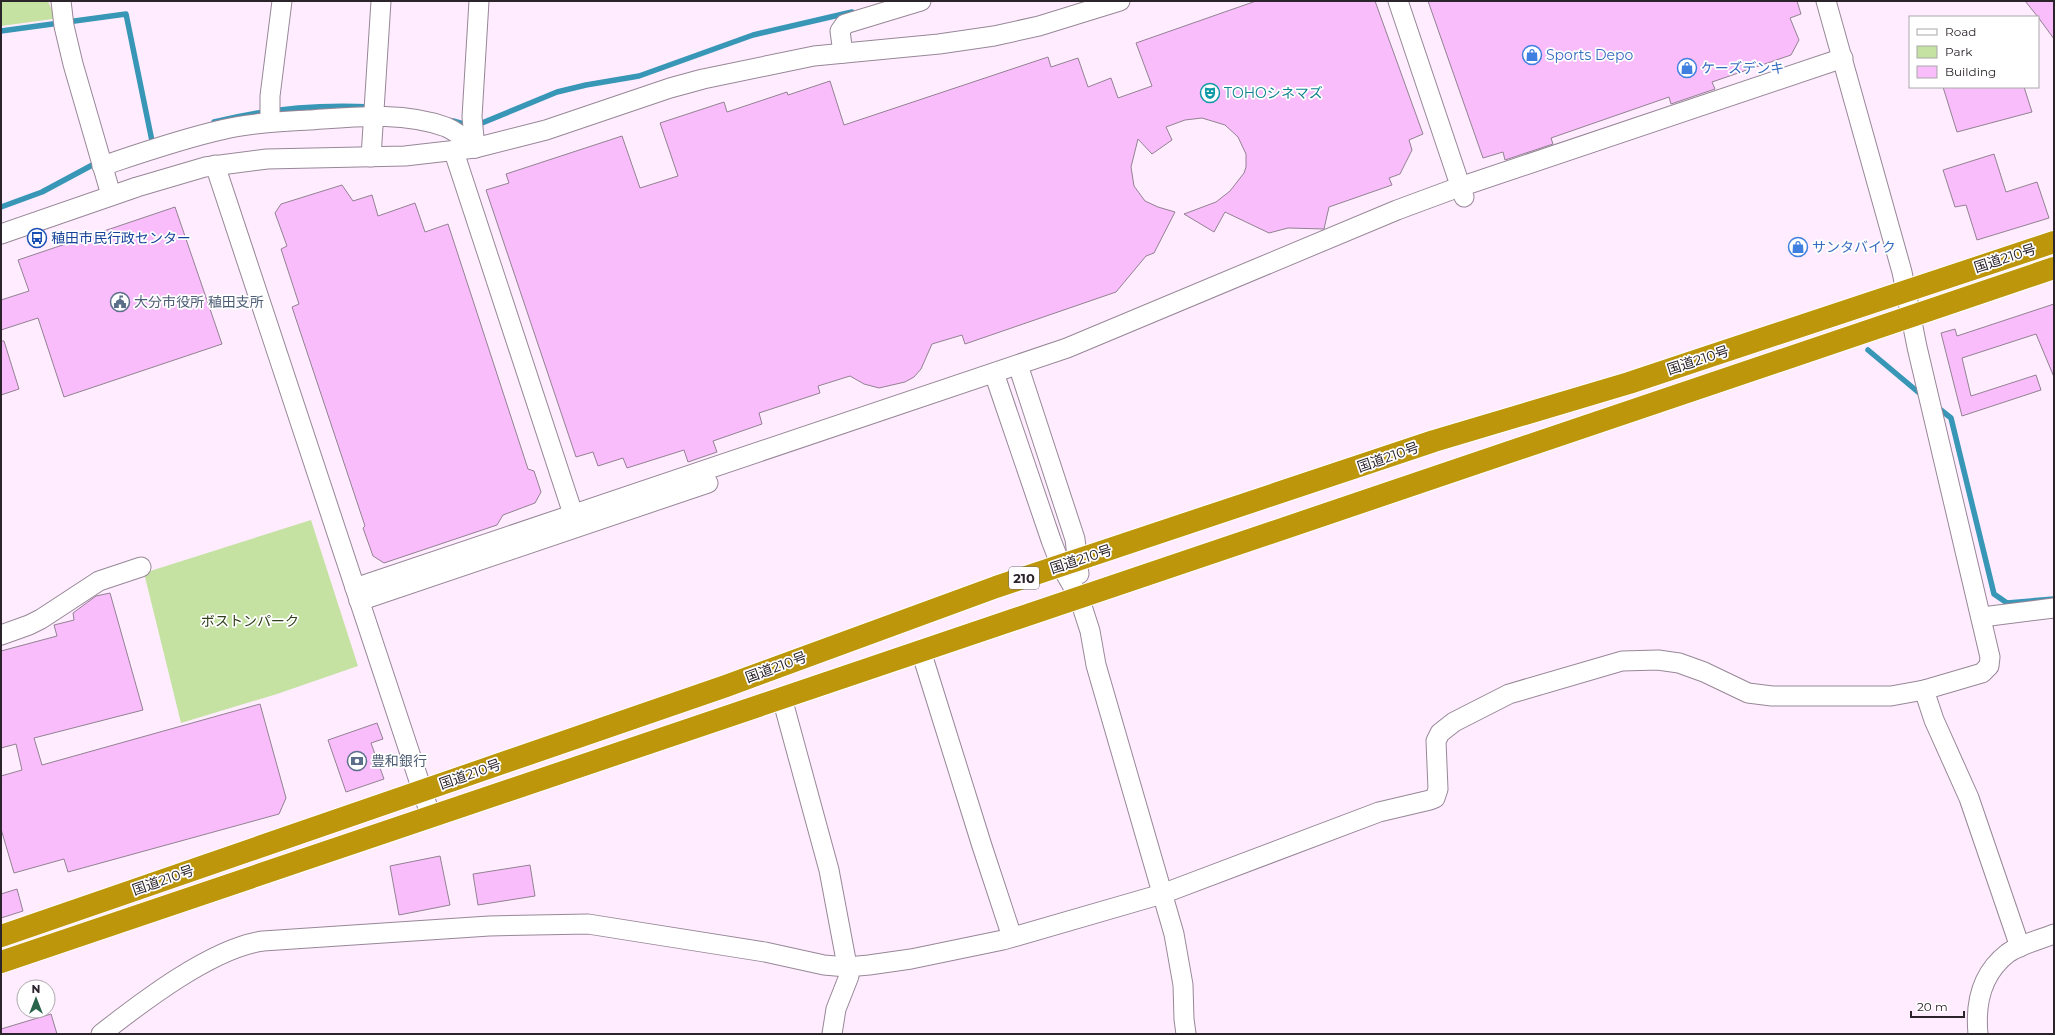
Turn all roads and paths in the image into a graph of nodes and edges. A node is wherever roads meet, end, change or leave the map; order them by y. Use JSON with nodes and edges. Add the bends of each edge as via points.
{"nodes":[{"id":1,"x":61,"y":1,"type":"edge"},
{"id":2,"x":282,"y":1,"type":"edge"},
{"id":3,"x":381,"y":1,"type":"edge"},
{"id":4,"x":479,"y":1,"type":"edge"},
{"id":5,"x":921,"y":1,"type":"edge"},
{"id":6,"x":1120,"y":1,"type":"edge"},
{"id":7,"x":1398,"y":1,"type":"edge"},
{"id":8,"x":1826,"y":1,"type":"edge"},
{"id":9,"x":843,"y":53,"type":"junction"},
{"id":10,"x":1844,"y":62,"type":"junction"},
{"id":11,"x":374,"y":110,"type":"junction"},
{"id":12,"x":270,"y":122,"type":"junction"},
{"id":13,"x":476,"y":148,"type":"junction"},
{"id":14,"x":454,"y":152,"type":"junction"},
{"id":15,"x":371,"y":157,"type":"junction"},
{"id":16,"x":215,"y":165,"type":"junction"},
{"id":17,"x":102,"y":166,"type":"junction"},
{"id":18,"x":1463,"y":192,"type":"junction"},
{"id":19,"x":111,"y":195,"type":"junction"},
{"id":20,"x":1,"y":234,"type":"edge"},
{"id":21,"x":2054,"y":242,"type":"edge"},
{"id":22,"x":2054,"y":268,"type":"edge"},
{"id":23,"x":1907,"y":291,"type":"junction"},
{"id":24,"x":1911,"y":316,"type":"junction"},
{"id":25,"x":1020,"y":371,"type":"junction"},
{"id":26,"x":996,"y":379,"type":"junction"},
{"id":27,"x":576,"y":521,"type":"junction"},
{"id":28,"x":1070,"y":563,"type":"junction"},
{"id":29,"x":141,"y":567,"type":"dead end"},
{"id":30,"x":357,"y":594,"type":"junction"},
{"id":31,"x":1079,"y":597,"type":"junction"},
{"id":32,"x":2054,"y":608,"type":"edge"},
{"id":33,"x":1982,"y":617,"type":"junction"},
{"id":34,"x":1,"y":635,"type":"edge"},
{"id":35,"x":922,"y":651,"type":"junction"},
{"id":36,"x":1924,"y":690,"type":"junction"},
{"id":37,"x":782,"y":698,"type":"junction"},
{"id":38,"x":422,"y":790,"type":"junction"},
{"id":39,"x":431,"y":817,"type":"junction"},
{"id":40,"x":1162,"y":894,"type":"junction"},
{"id":41,"x":2054,"y":934,"type":"edge"},
{"id":42,"x":1,"y":936,"type":"edge"},
{"id":43,"x":1012,"y":937,"type":"junction"},
{"id":44,"x":2020,"y":947,"type":"junction"},
{"id":45,"x":1,"y":962,"type":"edge"},
{"id":46,"x":848,"y":967,"type":"junction"},
{"id":47,"x":101,"y":1034,"type":"edge"},
{"id":48,"x":832,"y":1034,"type":"edge"},
{"id":49,"x":1186,"y":1034,"type":"edge"},
{"id":50,"x":1978,"y":1034,"type":"edge"}],
"edges":[{"from":1,"to":17,"type":"street","via":[[63,23]]},
{"from":2,"to":12,"type":"street","via":[[270,96]]},
{"from":3,"to":11,"type":"street"},
{"from":4,"to":13,"type":"street","via":[[472,122]]},
{"from":5,"to":9,"type":"street","via":[[845,24],[840,31]]},
{"from":6,"to":9,"type":"street","via":[[1039,26],[994,36]]},
{"from":7,"to":18,"type":"street"},
{"from":8,"to":10,"type":"street"},
{"from":9,"to":13,"type":"street","via":[[793,60],[694,81],[546,130]]},
{"from":10,"to":18,"type":"street"},
{"from":10,"to":23,"type":"street"},
{"from":11,"to":12,"type":"street"},
{"from":11,"to":13,"type":"street","via":[[446,128],[460,134]]},
{"from":11,"to":15,"type":"street"},
{"from":12,"to":17,"type":"street","via":[[205,134]]},
{"from":13,"to":14,"type":"street"},
{"from":14,"to":15,"type":"street"},
{"from":14,"to":27,"type":"street"},
{"from":15,"to":16,"type":"street","via":[[267,159]]},
{"from":16,"to":19,"type":"street"},
{"from":16,"to":30,"type":"street"},
{"from":17,"to":19,"type":"street"},
{"from":18,"to":25,"type":"street","via":[[1058,363]]},
{"from":19,"to":20,"type":"street"},
{"from":21,"to":23,"type":"highway","name":"国道210号","number":"210"},
{"from":22,"to":24,"type":"highway","name":"国道210号","number":"210"},
{"from":23,"to":24,"type":"street"},
{"from":23,"to":28,"type":"highway","name":"国道210号","number":"210","via":[[1629,383],[1434,441]]},
{"from":24,"to":31,"type":"highway","name":"国道210号","number":"210"},
{"from":24,"to":33,"type":"street"},
{"from":25,"to":26,"type":"street"},
{"from":25,"to":28,"type":"street","via":[[1075,539]]},
{"from":26,"to":27,"type":"street"},
{"from":26,"to":28,"type":"street","via":[[1046,528]]},
{"from":27,"to":30,"type":"street"},
{"from":28,"to":31,"type":"street"},
{"from":28,"to":38,"type":"highway","name":"国道210号","number":"210","via":[[726,686]]},
{"from":29,"to":34,"type":"street","via":[[99,581],[30,625]]},
{"from":30,"to":38,"type":"street"},
{"from":31,"to":35,"type":"highway","name":"国道210号","number":"210"},
{"from":31,"to":40,"type":"street"},
{"from":32,"to":33,"type":"street"},
{"from":33,"to":36,"type":"street","via":[[1991,662],[1986,670]]},
{"from":35,"to":37,"type":"highway","name":"国道210号","number":"210"},
{"from":35,"to":43,"type":"street","via":[[979,839]]},
{"from":36,"to":40,"type":"street","via":[[1880,697],[1759,696],[1679,663],[1636,659],[1602,666],[1509,694],[1454,722],[1440,733],[1436,741],[1438,789],[1435,798],[1379,812]]},
{"from":36,"to":44,"type":"street","via":[[1934,720],[1969,798]]},
{"from":37,"to":39,"type":"highway","name":"国道210号","number":"210"},
{"from":37,"to":46,"type":"street","via":[[829,870]]},
{"from":38,"to":39,"type":"street"},
{"from":38,"to":42,"type":"highway","name":"国道210号","number":"210"},
{"from":39,"to":45,"type":"highway","name":"国道210号","number":"210"},
{"from":40,"to":43,"type":"street"},
{"from":40,"to":49,"type":"street","via":[[1182,972]]},
{"from":41,"to":44,"type":"street"},
{"from":43,"to":46,"type":"street","via":[[912,959]]},
{"from":44,"to":50,"type":"street","via":[[1998,963],[1984,982],[1978,1006]]},
{"from":46,"to":47,"type":"street","via":[[588,924],[489,926],[263,941],[237,947],[206,962],[129,1012]]},
{"from":46,"to":48,"type":"street","via":[[848,981],[836,1008]]}]}
